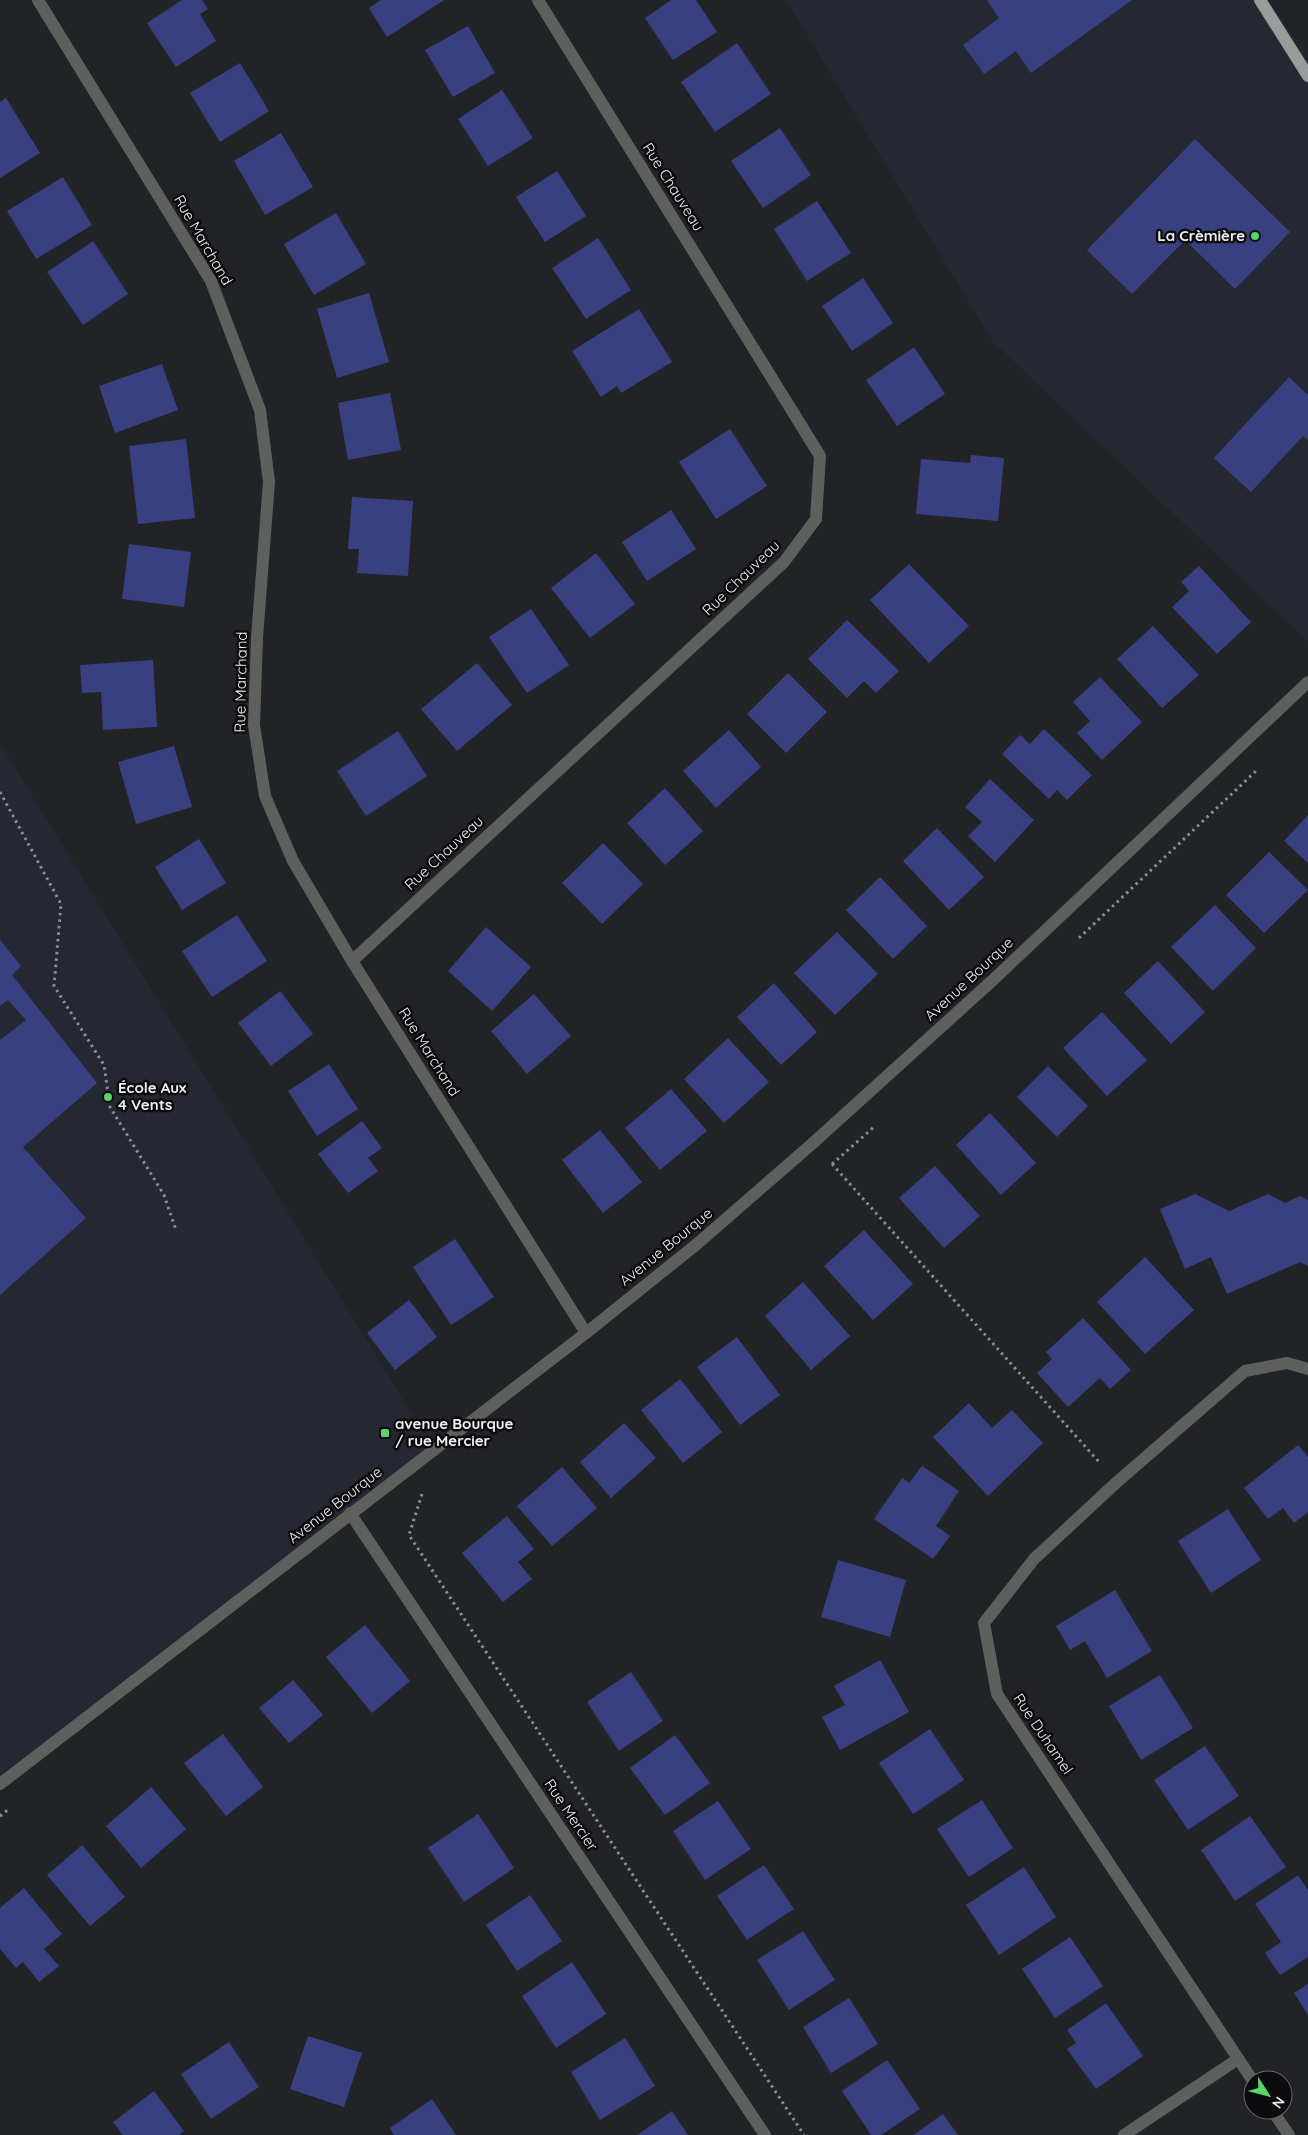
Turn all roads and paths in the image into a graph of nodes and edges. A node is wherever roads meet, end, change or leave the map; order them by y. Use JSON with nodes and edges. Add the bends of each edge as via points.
{"nodes":[{"id":1,"x":38,"y":0,"type":"edge"},
{"id":2,"x":538,"y":0,"type":"edge"},
{"id":3,"x":1260,"y":0,"type":"edge"},
{"id":4,"x":1308,"y":76,"type":"edge"},
{"id":5,"x":1308,"y":682,"type":"edge"},
{"id":6,"x":0,"y":792,"type":"edge"},
{"id":7,"x":352,"y":961,"type":"junction"},
{"id":8,"x":813,"y":1143,"type":"junction"},
{"id":9,"x":176,"y":1230,"type":"dead end"},
{"id":10,"x":586,"y":1333,"type":"junction"},
{"id":11,"x":1308,"y":1369,"type":"edge"},
{"id":12,"x":1117,"y":1482,"type":"junction"},
{"id":13,"x":421,"y":1494,"type":"dead end"},
{"id":14,"x":350,"y":1513,"type":"junction"},
{"id":15,"x":0,"y":1784,"type":"edge"},
{"id":16,"x":1238,"y":2059,"type":"junction"},
{"id":17,"x":1246,"y":2070,"type":"edge"},
{"id":18,"x":1279,"y":2120,"type":"edge"},
{"id":19,"x":765,"y":2135,"type":"edge"},
{"id":20,"x":804,"y":2135,"type":"edge"},
{"id":21,"x":1124,"y":2135,"type":"edge"},
{"id":22,"x":1289,"y":2135,"type":"edge"}],
"edges":[{"from":1,"to":7,"type":"street","name":"Rue Marchand","via":[[212,281],[260,410],[269,482],[254,725],[265,796],[293,861]]},
{"from":2,"to":7,"type":"street","name":"Rue Chauveau","via":[[820,456],[816,518],[784,562]]},
{"from":3,"to":4,"type":"main road"},
{"from":5,"to":8,"type":"street","name":"Avenue Bourque","via":[[993,980]]},
{"from":6,"to":9,"type":"path","via":[[60,904],[54,986],[104,1065],[110,1107],[164,1195]]},
{"from":7,"to":10,"type":"street","name":"Rue Marchand"},
{"from":8,"to":10,"type":"street","name":"Avenue Bourque"},
{"from":8,"to":12,"type":"path"},
{"from":10,"to":14,"type":"street","name":"Avenue Bourque"},
{"from":11,"to":12,"type":"street","name":"Rue Duhamel","via":[[1287,1363],[1245,1372]]},
{"from":12,"to":16,"type":"street","name":"Rue Duhamel","via":[[1034,1559],[984,1623],[997,1694]]},
{"from":13,"to":20,"type":"path","via":[[408,1535]]},
{"from":14,"to":15,"type":"street","name":"Avenue Bourque"},
{"from":14,"to":19,"type":"street","name":"Rue Mercier"},
{"from":16,"to":17,"type":"street","name":"Rue Duhamel"},
{"from":16,"to":21,"type":"street"},
{"from":18,"to":22,"type":"street"}]}
